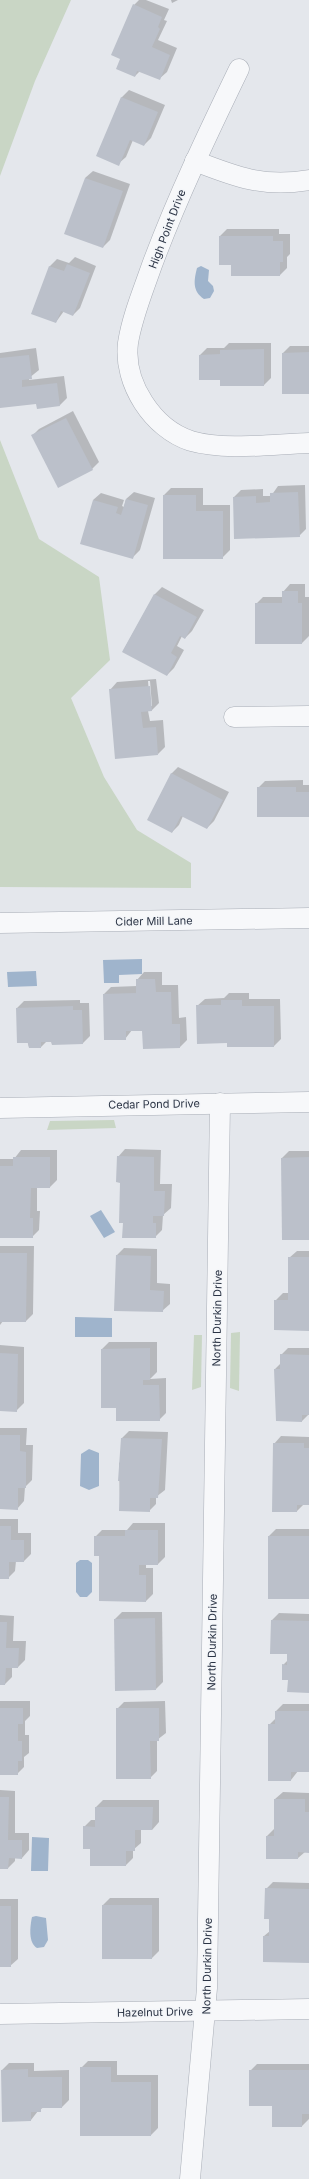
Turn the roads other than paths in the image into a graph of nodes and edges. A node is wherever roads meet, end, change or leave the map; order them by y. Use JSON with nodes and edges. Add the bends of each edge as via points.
{"nodes":[{"id":1,"x":239,"y":69,"type":"dead end"},
{"id":2,"x":195,"y":161,"type":"junction"},
{"id":3,"x":309,"y":180,"type":"edge"},
{"id":4,"x":309,"y":443,"type":"edge"},
{"id":5,"x":309,"y":716,"type":"edge"},
{"id":6,"x":234,"y":717,"type":"dead end"},
{"id":7,"x":309,"y":918,"type":"edge"},
{"id":8,"x":0,"y":923,"type":"edge"},
{"id":9,"x":309,"y":1102,"type":"edge"},
{"id":10,"x":220,"y":1103,"type":"junction"},
{"id":11,"x":0,"y":1108,"type":"edge"},
{"id":12,"x":309,"y":2009,"type":"edge"},
{"id":13,"x":206,"y":2010,"type":"junction"},
{"id":14,"x":0,"y":2014,"type":"edge"},
{"id":15,"x":190,"y":2179,"type":"edge"}],
"edges":[{"from":1,"to":2,"type":"street","name":"High Point Drive"},
{"from":2,"to":3,"type":"street","via":[[242,178],[266,183],[288,184]]},
{"from":2,"to":4,"type":"street","name":"High Point Drive","via":[[166,227],[135,312],[128,344],[132,378],[139,395],[154,416],[170,430],[190,440],[228,445]]},
{"from":5,"to":6,"type":"street"},
{"from":7,"to":8,"type":"street","name":"Cider Mill Lane"},
{"from":9,"to":10,"type":"street","name":"Cedar Pond Drive"},
{"from":10,"to":11,"type":"street","name":"Cedar Pond Drive"},
{"from":10,"to":13,"type":"street","name":"North Durkin Drive"},
{"from":12,"to":13,"type":"street","name":"Hazelnut Drive"},
{"from":13,"to":14,"type":"street","name":"Hazelnut Drive"},
{"from":13,"to":15,"type":"street","name":"North Durkin Drive"}]}
